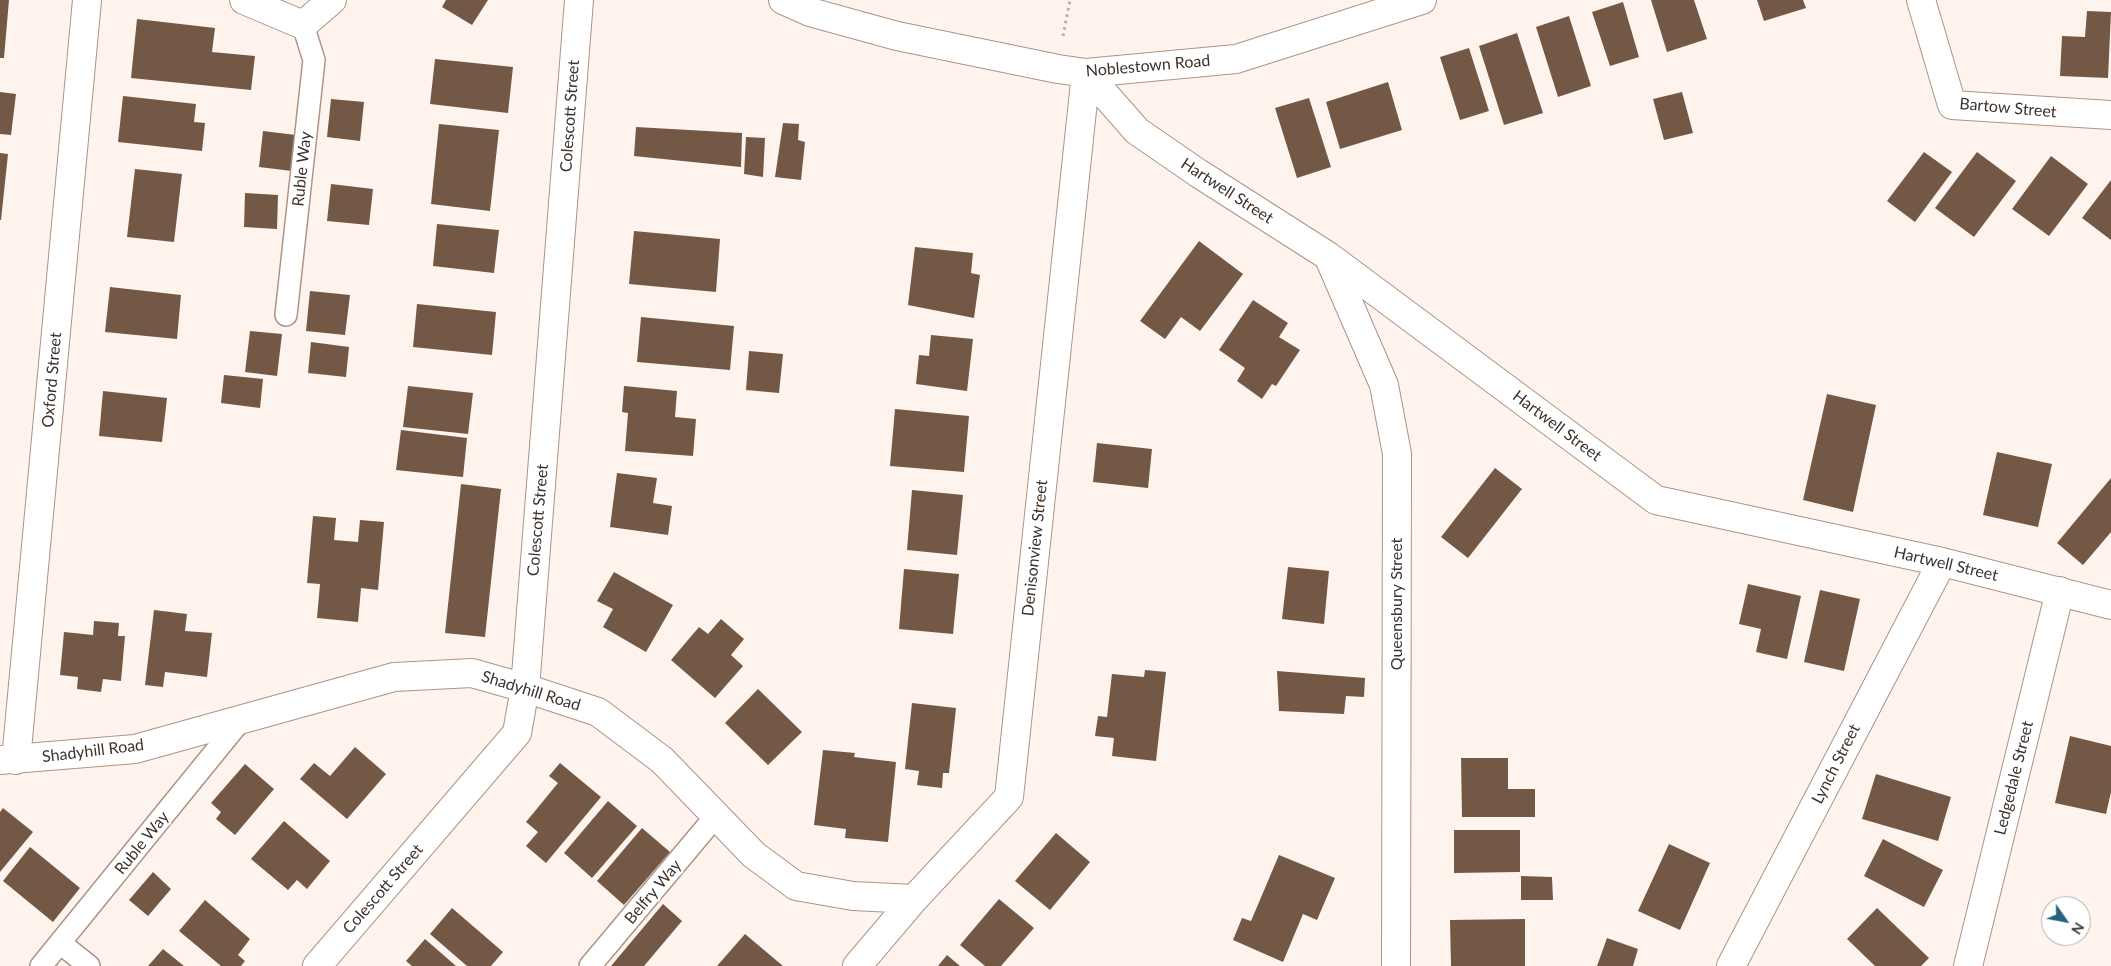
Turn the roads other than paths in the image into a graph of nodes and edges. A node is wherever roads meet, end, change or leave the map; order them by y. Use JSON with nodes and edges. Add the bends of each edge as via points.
{"nodes":[{"id":1,"x":87,"y":0,"type":"edge"},
{"id":2,"x":244,"y":0,"type":"edge"},
{"id":3,"x":332,"y":0,"type":"edge"},
{"id":4,"x":579,"y":0,"type":"edge"},
{"id":5,"x":783,"y":0,"type":"edge"},
{"id":6,"x":1422,"y":0,"type":"edge"},
{"id":7,"x":1921,"y":0,"type":"edge"},
{"id":8,"x":303,"y":25,"type":"junction"},
{"id":9,"x":1086,"y":73,"type":"junction"},
{"id":10,"x":2111,"y":115,"type":"edge"},
{"id":11,"x":1328,"y":256,"type":"junction"},
{"id":12,"x":286,"y":315,"type":"dead end"},
{"id":13,"x":1942,"y":562,"type":"junction"},
{"id":14,"x":2060,"y":591,"type":"junction"},
{"id":15,"x":2111,"y":605,"type":"edge"},
{"id":16,"x":525,"y":688,"type":"junction"},
{"id":17,"x":242,"y":720,"type":"junction"},
{"id":18,"x":8,"y":760,"type":"edge"},
{"id":19,"x":715,"y":817,"type":"junction"},
{"id":20,"x":914,"y":900,"type":"junction"},
{"id":21,"x":60,"y":943,"type":"junction"},
{"id":22,"x":41,"y":966,"type":"edge"},
{"id":23,"x":89,"y":966,"type":"edge"},
{"id":24,"x":317,"y":966,"type":"edge"},
{"id":25,"x":590,"y":966,"type":"edge"},
{"id":26,"x":857,"y":966,"type":"edge"},
{"id":27,"x":1396,"y":966,"type":"edge"},
{"id":28,"x":1731,"y":966,"type":"edge"},
{"id":29,"x":1968,"y":966,"type":"edge"}],
"edges":[{"from":1,"to":18,"type":"street","name":"Oxford Street"},
{"from":2,"to":8,"type":"street"},
{"from":3,"to":8,"type":"street"},
{"from":4,"to":16,"type":"street","name":"Colescott Street"},
{"from":5,"to":9,"type":"street","name":"Noblestown Road","via":[[810,12],[897,36]]},
{"from":6,"to":9,"type":"street","name":"Noblestown Road","via":[[1236,59]]},
{"from":7,"to":10,"type":"street","name":"Bartow Street","via":[[1952,105]]},
{"from":8,"to":12,"type":"lane","name":"Ruble Way","via":[[314,60]]},
{"from":9,"to":11,"type":"street","name":"Hartwell Street","via":[[1137,131]]},
{"from":9,"to":20,"type":"street","name":"Denisonview Street","via":[[1008,797]]},
{"from":11,"to":13,"type":"street","name":"Hartwell Street","via":[[1656,500]]},
{"from":11,"to":27,"type":"street","name":"Queensbury Street","via":[[1384,385],[1397,454]]},
{"from":13,"to":14,"type":"street","name":"Hartwell Street"},
{"from":13,"to":28,"type":"street","name":"Lynch Street"},
{"from":14,"to":15,"type":"street","name":"Hartwell Street"},
{"from":14,"to":29,"type":"street","name":"Ledgedale Street"},
{"from":16,"to":17,"type":"street","name":"Shadyhill Road","via":[[472,673],[394,677]]},
{"from":16,"to":19,"type":"street","name":"Shadyhill Road","via":[[598,712],[662,760]]},
{"from":16,"to":24,"type":"street","name":"Colescott Street","via":[[517,733]]},
{"from":17,"to":18,"type":"street","name":"Shadyhill Road","via":[[135,749]]},
{"from":17,"to":21,"type":"lane","name":"Ruble Way"},
{"from":19,"to":20,"type":"street","name":"Shadyhill Road","via":[[754,856],[796,886],[853,896]]},
{"from":19,"to":25,"type":"lane","name":"Belfry Way"},
{"from":20,"to":26,"type":"street","name":"Denisonview Street"},
{"from":21,"to":22,"type":"lane","name":"Ruble Way"},
{"from":21,"to":23,"type":"lane"}]}
